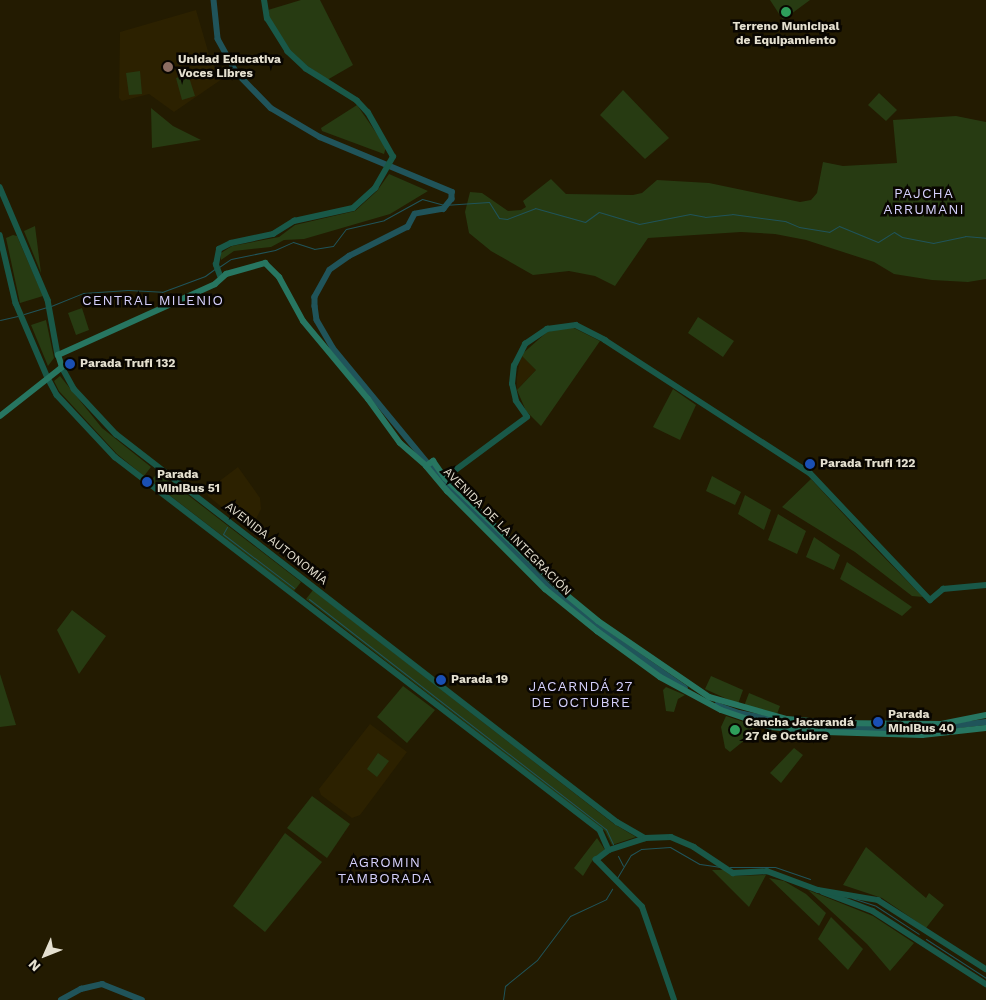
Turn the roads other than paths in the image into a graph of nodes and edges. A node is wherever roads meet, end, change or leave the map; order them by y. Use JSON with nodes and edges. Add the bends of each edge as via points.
{"nodes":[{"id":1,"x":264,"y":0,"type":"edge"},
{"id":2,"x":0,"y":187,"type":"edge"},
{"id":3,"x":0,"y":235,"type":"edge"},
{"id":4,"x":218,"y":271,"type":"junction"},
{"id":5,"x":58,"y":355,"type":"junction"},
{"id":6,"x":62,"y":367,"type":"junction"},
{"id":7,"x":48,"y":378,"type":"junction"},
{"id":8,"x":0,"y":416,"type":"edge"},
{"id":9,"x":426,"y":466,"type":"junction"},
{"id":10,"x":445,"y":478,"type":"junction"},
{"id":11,"x":986,"y":585,"type":"edge"},
{"id":12,"x":986,"y":715,"type":"edge"},
{"id":13,"x":986,"y":728,"type":"edge"},
{"id":14,"x":645,"y":838,"type":"junction"},
{"id":15,"x":609,"y":850,"type":"junction"},
{"id":16,"x":818,"y":890,"type":"junction"},
{"id":17,"x":986,"y":969,"type":"edge"},
{"id":18,"x":986,"y":984,"type":"edge"},
{"id":19,"x":674,"y":1000,"type":"edge"}],
"edges":[{"from":1,"to":4,"type":"street","via":[[267,19],[288,52],[306,69],[361,106],[392,152],[389,166],[375,188],[353,208],[294,221],[273,234],[231,243],[219,249]]},
{"from":2,"to":5,"type":"street","name":"AVENIDA AUTONOMÍA","via":[[48,300]]},
{"from":3,"to":7,"type":"street","via":[[16,303]]},
{"from":4,"to":5,"type":"main road","via":[[215,284]]},
{"from":4,"to":9,"type":"main road","name":"AVENIDA DE LA INTEGRACIÓN","via":[[270,265],[312,333],[368,399],[400,444]]},
{"from":5,"to":6,"type":"main road","name":"AVENIDA AUTONOMÍA"},
{"from":6,"to":7,"type":"main road"},
{"from":6,"to":14,"type":"street","name":"AVENIDA AUTONOMÍA","via":[[74,389],[116,434],[617,822]]},
{"from":7,"to":8,"type":"main road"},
{"from":7,"to":15,"type":"street","via":[[58,395],[115,457],[600,830]]},
{"from":9,"to":10,"type":"main road","name":"AVENIDA DE LA INTEGRACIÓN","via":[[433,461]]},
{"from":9,"to":13,"type":"main road","name":"AVENIDA DE LA INTEGRACIÓN","via":[[453,497],[560,601],[660,677],[721,710],[771,727],[825,732],[922,735]]},
{"from":10,"to":11,"type":"street","via":[[527,417],[516,401],[512,384],[514,366],[525,344],[556,326],[583,327],[810,473],[930,600],[943,590]]},
{"from":10,"to":12,"type":"main road","name":"AVENIDA DE LA INTEGRACIÓN","via":[[563,592],[598,621],[709,697],[787,719],[833,723],[941,724]]},
{"from":14,"to":15,"type":"street"},
{"from":14,"to":16,"type":"street","via":[[671,837],[694,847],[733,873],[766,871]]},
{"from":15,"to":19,"type":"street","via":[[596,860],[642,907]]},
{"from":16,"to":17,"type":"street","via":[[878,900]]},
{"from":16,"to":18,"type":"street","via":[[873,911]]}]}
